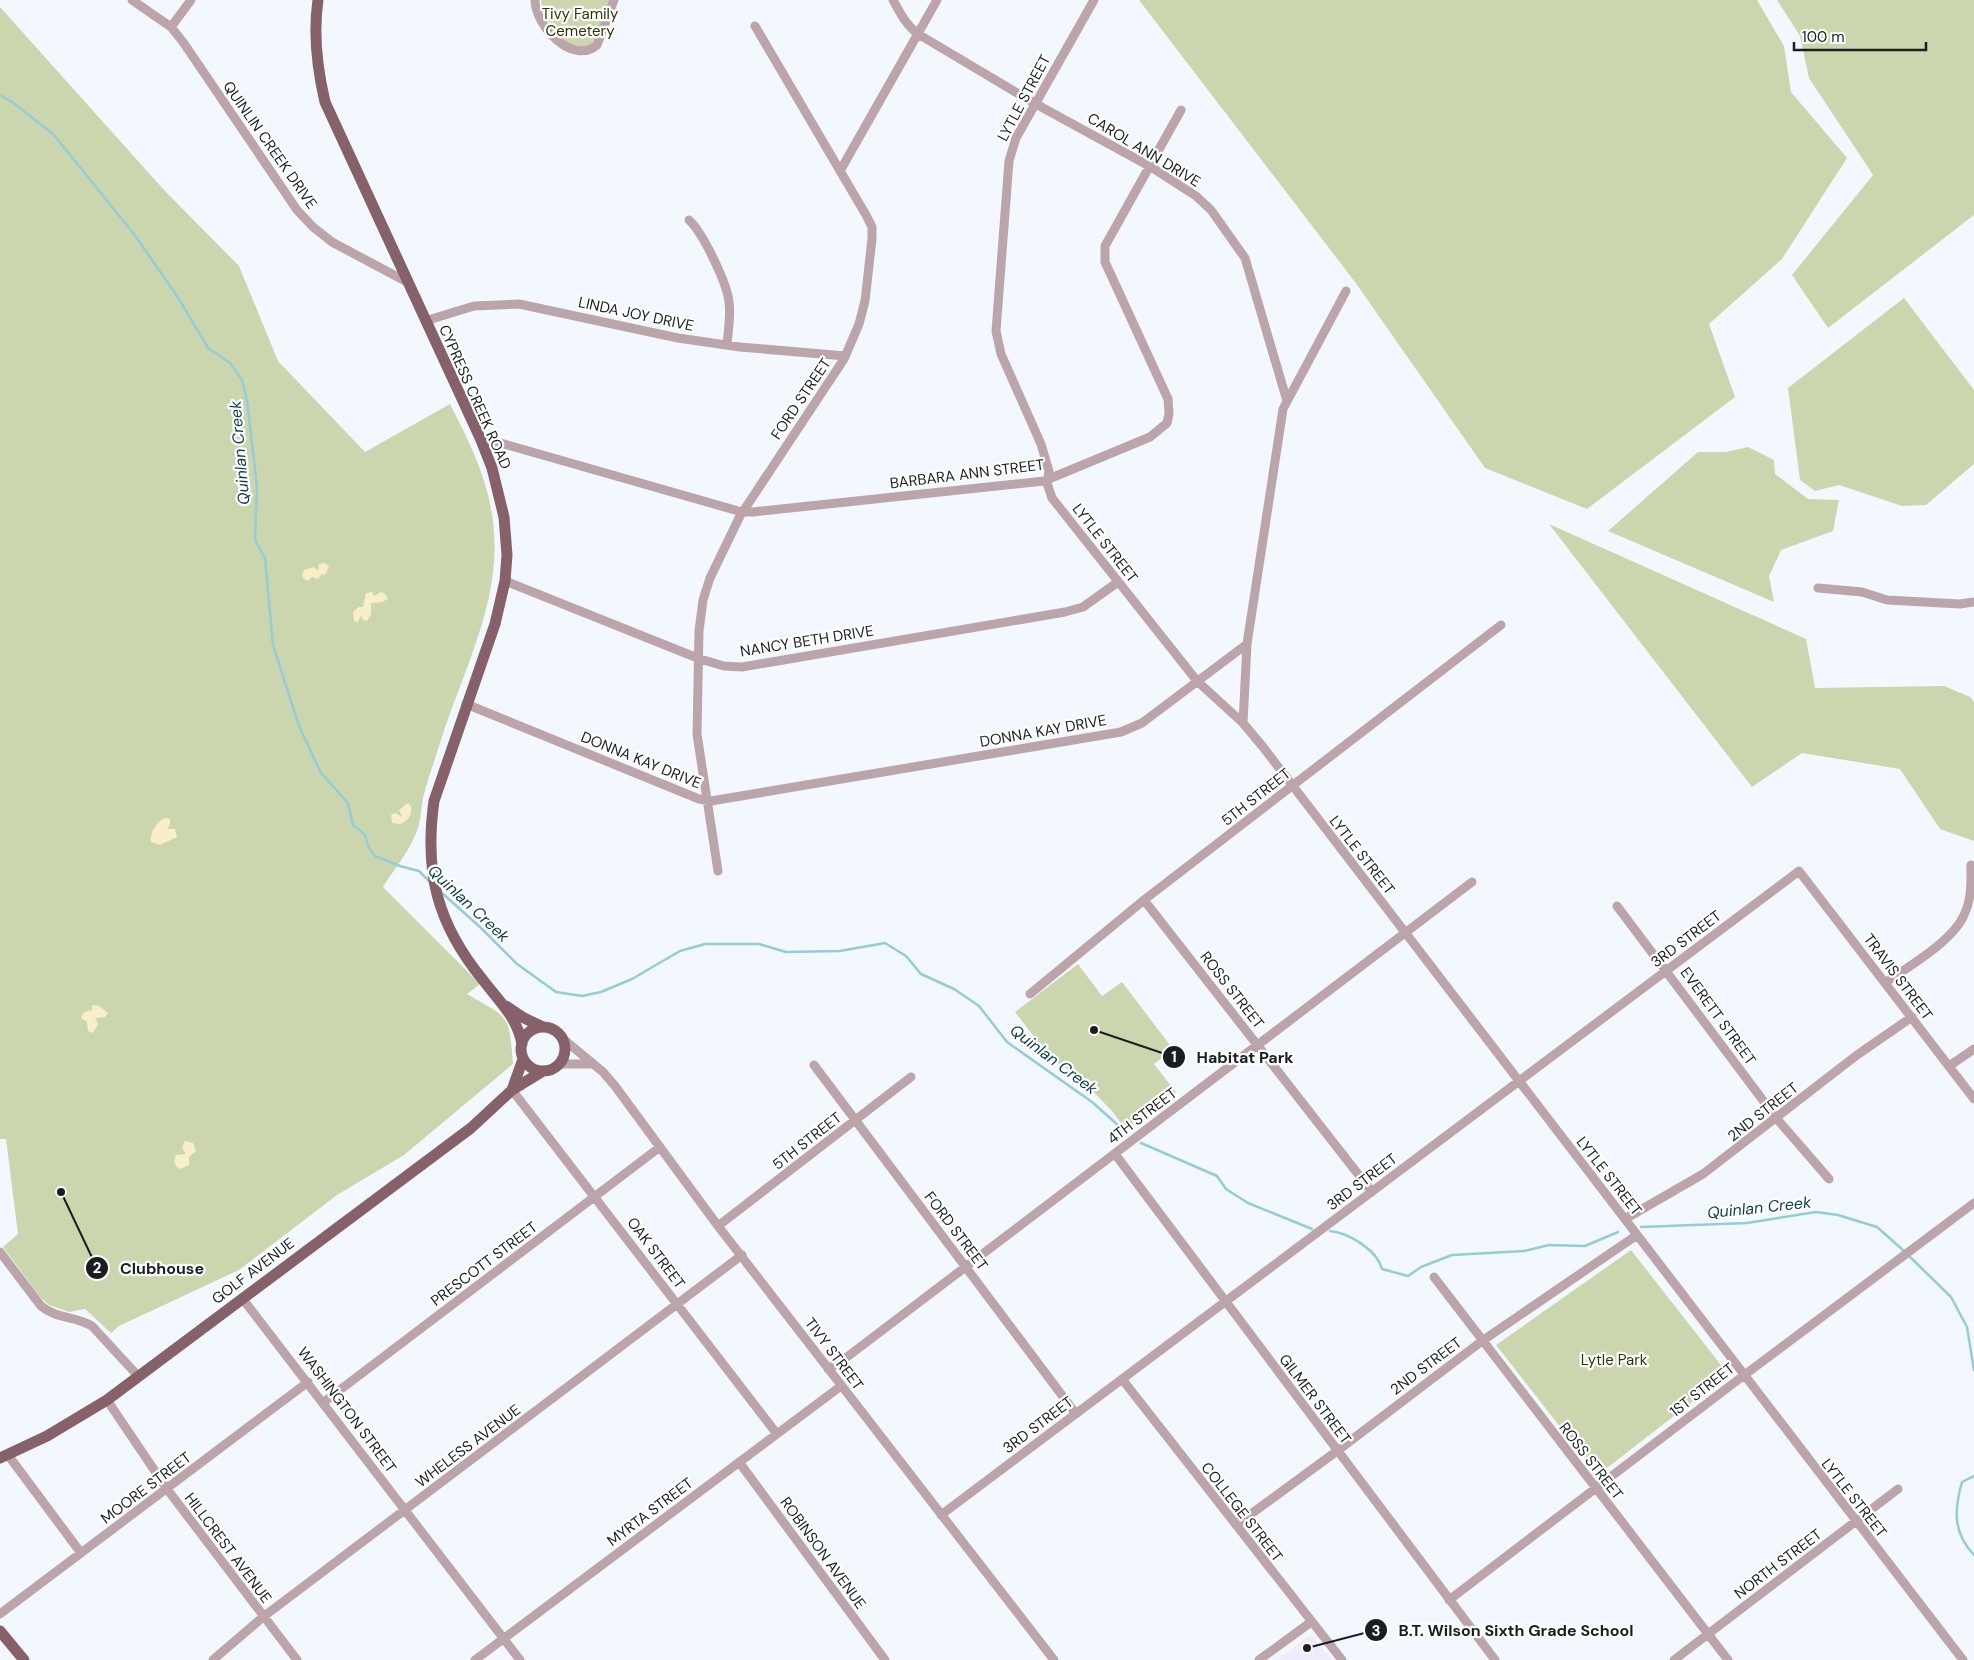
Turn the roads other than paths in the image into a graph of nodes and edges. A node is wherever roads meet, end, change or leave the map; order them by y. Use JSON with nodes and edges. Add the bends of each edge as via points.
{"nodes":[{"id":1,"x":132,"y":0,"type":"edge"},
{"id":2,"x":191,"y":0,"type":"edge"},
{"id":3,"x":318,"y":0,"type":"edge"},
{"id":4,"x":534,"y":0,"type":"edge"},
{"id":5,"x":614,"y":0,"type":"edge"},
{"id":6,"x":893,"y":0,"type":"edge"},
{"id":7,"x":937,"y":0,"type":"edge"},
{"id":8,"x":1094,"y":0,"type":"edge"},
{"id":9,"x":755,"y":26,"type":"dead end"},
{"id":10,"x":171,"y":27,"type":"junction"},
{"id":11,"x":918,"y":34,"type":"junction"},
{"id":12,"x":1034,"y":103,"type":"junction"},
{"id":13,"x":1181,"y":110,"type":"dead end"},
{"id":14,"x":1151,"y":167,"type":"junction"},
{"id":15,"x":840,"y":170,"type":"junction"},
{"id":16,"x":689,"y":220,"type":"dead end"},
{"id":17,"x":407,"y":282,"type":"junction"},
{"id":18,"x":1346,"y":291,"type":"dead end"},
{"id":19,"x":425,"y":321,"type":"junction"},
{"id":20,"x":727,"y":345,"type":"junction"},
{"id":21,"x":845,"y":356,"type":"junction"},
{"id":22,"x":1288,"y":401,"type":"junction"},
{"id":23,"x":481,"y":440,"type":"junction"},
{"id":24,"x":1048,"y":480,"type":"junction"},
{"id":25,"x":742,"y":512,"type":"junction"},
{"id":26,"x":505,"y":581,"type":"junction"},
{"id":27,"x":1118,"y":582,"type":"junction"},
{"id":28,"x":1818,"y":588,"type":"dead end"},
{"id":29,"x":1974,"y":602,"type":"edge"},
{"id":30,"x":1501,"y":625,"type":"dead end"},
{"id":31,"x":1247,"y":644,"type":"junction"},
{"id":32,"x":700,"y":659,"type":"junction"},
{"id":33,"x":1197,"y":682,"type":"junction"},
{"id":34,"x":466,"y":704,"type":"junction"},
{"id":35,"x":1243,"y":723,"type":"junction"},
{"id":36,"x":1292,"y":786,"type":"junction"},
{"id":37,"x":708,"y":800,"type":"junction"},
{"id":38,"x":1971,"y":865,"type":"dead end"},
{"id":39,"x":718,"y":870,"type":"dead end"},
{"id":40,"x":1799,"y":871,"type":"joint"},
{"id":41,"x":1472,"y":882,"type":"dead end"},
{"id":42,"x":1144,"y":900,"type":"junction"},
{"id":43,"x":1617,"y":906,"type":"dead end"},
{"id":44,"x":1405,"y":933,"type":"junction"},
{"id":45,"x":1667,"y":970,"type":"junction"},
{"id":46,"x":1885,"y":983,"type":"junction"},
{"id":47,"x":1030,"y":994,"type":"dead end"},
{"id":48,"x":505,"y":1005,"type":"junction"},
{"id":49,"x":1912,"y":1018,"type":"junction"},
{"id":50,"x":543,"y":1027,"type":"junction"},
{"id":51,"x":562,"y":1038,"type":"junction"},
{"id":52,"x":522,"y":1044,"type":"junction"},
{"id":53,"x":1258,"y":1045,"type":"junction"},
{"id":54,"x":1974,"y":1049,"type":"edge"},
{"id":55,"x":523,"y":1058,"type":"junction"},
{"id":56,"x":559,"y":1064,"type":"junction"},
{"id":57,"x":593,"y":1064,"type":"junction"},
{"id":58,"x":814,"y":1066,"type":"dead end"},
{"id":59,"x":1949,"y":1066,"type":"junction"},
{"id":60,"x":543,"y":1071,"type":"junction"},
{"id":61,"x":911,"y":1077,"type":"dead end"},
{"id":62,"x":1518,"y":1083,"type":"junction"},
{"id":63,"x":512,"y":1090,"type":"junction"},
{"id":64,"x":1974,"y":1099,"type":"edge"},
{"id":65,"x":1777,"y":1119,"type":"junction"},
{"id":66,"x":855,"y":1120,"type":"junction"},
{"id":67,"x":660,"y":1147,"type":"junction"},
{"id":68,"x":1115,"y":1154,"type":"junction"},
{"id":69,"x":1829,"y":1178,"type":"dead end"},
{"id":70,"x":1372,"y":1192,"type":"junction"},
{"id":71,"x":595,"y":1196,"type":"junction"},
{"id":72,"x":1974,"y":1203,"type":"edge"},
{"id":73,"x":1625,"y":1219,"type":"junction"},
{"id":74,"x":718,"y":1226,"type":"junction"},
{"id":75,"x":1637,"y":1235,"type":"junction"},
{"id":76,"x":0,"y":1252,"type":"edge"},
{"id":77,"x":742,"y":1256,"type":"junction"},
{"id":78,"x":966,"y":1267,"type":"junction"},
{"id":79,"x":1434,"y":1277,"type":"dead end"},
{"id":80,"x":242,"y":1298,"type":"junction"},
{"id":81,"x":1225,"y":1302,"type":"junction"},
{"id":82,"x":678,"y":1304,"type":"junction"},
{"id":83,"x":1482,"y":1341,"type":"junction"},
{"id":84,"x":828,"y":1369,"type":"junction"},
{"id":85,"x":138,"y":1376,"type":"junction"},
{"id":86,"x":1743,"y":1376,"type":"junction"},
{"id":87,"x":1122,"y":1379,"type":"junction"},
{"id":88,"x":308,"y":1382,"type":"junction"},
{"id":89,"x":841,"y":1386,"type":"junction"},
{"id":90,"x":107,"y":1400,"type":"junction"},
{"id":91,"x":324,"y":1402,"type":"junction"},
{"id":92,"x":1076,"y":1414,"type":"junction"},
{"id":93,"x":777,"y":1434,"type":"junction"},
{"id":94,"x":1337,"y":1451,"type":"junction"},
{"id":95,"x":4,"y":1456,"type":"edge"},
{"id":96,"x":739,"y":1462,"type":"junction"},
{"id":97,"x":168,"y":1489,"type":"junction"},
{"id":98,"x":1596,"y":1489,"type":"junction"},
{"id":99,"x":1898,"y":1490,"type":"dead end"},
{"id":100,"x":406,"y":1511,"type":"junction"},
{"id":101,"x":941,"y":1515,"type":"junction"},
{"id":102,"x":1856,"y":1522,"type":"junction"},
{"id":103,"x":1236,"y":1525,"type":"junction"},
{"id":104,"x":81,"y":1553,"type":"junction"},
{"id":105,"x":1450,"y":1600,"type":"junction"},
{"id":106,"x":0,"y":1614,"type":"edge"},
{"id":107,"x":264,"y":1617,"type":"junction"},
{"id":108,"x":1311,"y":1622,"type":"junction"},
{"id":109,"x":0,"y":1630,"type":"edge"},
{"id":110,"x":1708,"y":1634,"type":"junction"},
{"id":111,"x":504,"y":1638,"type":"junction"},
{"id":112,"x":24,"y":1660,"type":"edge"},
{"id":113,"x":212,"y":1660,"type":"edge"},
{"id":114,"x":297,"y":1660,"type":"edge"},
{"id":115,"x":475,"y":1660,"type":"edge"},
{"id":116,"x":520,"y":1660,"type":"edge"},
{"id":117,"x":885,"y":1660,"type":"edge"},
{"id":118,"x":1054,"y":1660,"type":"edge"},
{"id":119,"x":1259,"y":1660,"type":"edge"},
{"id":120,"x":1342,"y":1660,"type":"edge"},
{"id":121,"x":1495,"y":1660,"type":"edge"},
{"id":122,"x":1674,"y":1660,"type":"edge"},
{"id":123,"x":1728,"y":1660,"type":"edge"},
{"id":124,"x":1963,"y":1660,"type":"edge"}],
"edges":[{"from":1,"to":10,"type":"street","name":"QUINLIN CREEK DRIVE"},
{"from":2,"to":10,"type":"street"},
{"from":3,"to":17,"type":"main road","name":"CYPRESS CREEK ROAD","via":[[315,34],[325,102]]},
{"from":4,"to":5,"type":"street","via":[[545,28],[565,45],[583,51],[597,45]]},
{"from":6,"to":11,"type":"street","name":"CAROL ANN DRIVE","via":[[911,29]]},
{"from":7,"to":11,"type":"street"},
{"from":8,"to":12,"type":"street","name":"LYTLE STREET"},
{"from":9,"to":15,"type":"street","name":"FORD STREET"},
{"from":10,"to":17,"type":"street","name":"QUINLIN CREEK DRIVE","via":[[302,216],[332,242]]},
{"from":11,"to":12,"type":"street","name":"CAROL ANN DRIVE"},
{"from":11,"to":15,"type":"street"},
{"from":12,"to":14,"type":"street","name":"CAROL ANN DRIVE"},
{"from":12,"to":24,"type":"street","name":"LYTLE STREET","via":[[1016,138],[1009,161],[996,331],[1001,354],[1040,444],[1049,471]]},
{"from":13,"to":14,"type":"street","name":"BARBARA ANN STREET"},
{"from":14,"to":22,"type":"street","name":"CAROL ANN DRIVE","via":[[1196,196],[1211,210],[1245,258]]},
{"from":14,"to":24,"type":"street","name":"BARBARA ANN STREET","via":[[1106,246],[1106,262],[1168,399],[1167,424],[1150,437]]},
{"from":15,"to":21,"type":"street","name":"FORD STREET","via":[[872,227],[865,301]]},
{"from":16,"to":20,"type":"street","via":[[701,234],[728,293]]},
{"from":17,"to":19,"type":"main road","name":"CYPRESS CREEK ROAD"},
{"from":18,"to":22,"type":"street"},
{"from":19,"to":20,"type":"street","name":"LINDA JOY DRIVE","via":[[474,306],[519,304],[678,338]]},
{"from":19,"to":23,"type":"main road","name":"CYPRESS CREEK ROAD"},
{"from":20,"to":21,"type":"street","name":"LINDA JOY DRIVE"},
{"from":21,"to":25,"type":"street","name":"FORD STREET"},
{"from":22,"to":31,"type":"street","via":[[1283,409]]},
{"from":23,"to":25,"type":"street","name":"BARBARA ANN STREET"},
{"from":23,"to":26,"type":"main road","name":"CYPRESS CREEK ROAD","via":[[492,468],[504,517]]},
{"from":24,"to":25,"type":"street","name":"BARBARA ANN STREET"},
{"from":24,"to":27,"type":"street","name":"LYTLE STREET","via":[[1052,498]]},
{"from":25,"to":32,"type":"street","name":"FORD STREET","via":[[706,588],[699,631]]},
{"from":26,"to":32,"type":"street","name":"NANCY BETH DRIVE"},
{"from":26,"to":34,"type":"main road","name":"CYPRESS CREEK ROAD","via":[[495,624]]},
{"from":27,"to":32,"type":"street","name":"NANCY BETH DRIVE","via":[[1082,607],[1065,612],[742,667]]},
{"from":27,"to":33,"type":"street","name":"LYTLE STREET"},
{"from":28,"to":29,"type":"street","via":[[1862,592],[1888,600]]},
{"from":30,"to":36,"type":"street","name":"5TH STREET"},
{"from":31,"to":33,"type":"street","name":"DONNA KAY DRIVE"},
{"from":31,"to":35,"type":"street"},
{"from":32,"to":37,"type":"street","name":"FORD STREET","via":[[697,734]]},
{"from":33,"to":35,"type":"street","name":"LYTLE STREET"},
{"from":33,"to":37,"type":"street","name":"DONNA KAY DRIVE","via":[[1142,724],[1121,732],[722,801]]},
{"from":34,"to":37,"type":"street","name":"DONNA KAY DRIVE"},
{"from":34,"to":48,"type":"main road","name":"CYPRESS CREEK ROAD","via":[[434,801],[430,829],[432,875],[446,923],[470,964]]},
{"from":35,"to":36,"type":"street","name":"LYTLE STREET"},
{"from":36,"to":42,"type":"street","name":"5TH STREET"},
{"from":36,"to":44,"type":"street","name":"LYTLE STREET"},
{"from":37,"to":39,"type":"street","name":"FORD STREET"},
{"from":38,"to":46,"type":"street","via":[[1968,906],[1957,927]]},
{"from":40,"to":45,"type":"street","name":"3RD STREET"},
{"from":40,"to":46,"type":"street","name":"TRAVIS STREET"},
{"from":41,"to":44,"type":"street","name":"4TH STREET"},
{"from":42,"to":47,"type":"street","name":"5TH STREET"},
{"from":42,"to":53,"type":"street","name":"ROSS STREET"},
{"from":43,"to":45,"type":"street","name":"EVERETT STREET"},
{"from":44,"to":53,"type":"street","name":"4TH STREET"},
{"from":44,"to":62,"type":"street","name":"LYTLE STREET"},
{"from":45,"to":62,"type":"street","name":"3RD STREET"},
{"from":45,"to":65,"type":"street","name":"EVERETT STREET"},
{"from":46,"to":49,"type":"street","name":"TRAVIS STREET"},
{"from":48,"to":50,"type":"main road","name":"CYPRESS CREEK ROAD"},
{"from":48,"to":52,"type":"main road","name":"CYPRESS CREEK ROAD","via":[[520,1032]]},
{"from":49,"to":59,"type":"street","name":"TRAVIS STREET"},
{"from":49,"to":65,"type":"street","name":"2ND STREET","via":[[1857,1056]]},
{"from":50,"to":51,"type":"main road","via":[[550,1028]]},
{"from":50,"to":52,"type":"main road","via":[[531,1031]]},
{"from":51,"to":56,"type":"main road","via":[[565,1051]]},
{"from":51,"to":57,"type":"street","name":"TIVY STREET"},
{"from":52,"to":55,"type":"main road"},
{"from":53,"to":68,"type":"street","name":"4TH STREET"},
{"from":53,"to":70,"type":"street","name":"ROSS STREET"},
{"from":54,"to":59,"type":"street"},
{"from":55,"to":60,"type":"main road","via":[[530,1067]]},
{"from":55,"to":63,"type":"main road","name":"GOLF AVENUE"},
{"from":56,"to":57,"type":"street"},
{"from":56,"to":60,"type":"main road"},
{"from":57,"to":67,"type":"street","name":"TIVY STREET","via":[[615,1086]]},
{"from":58,"to":66,"type":"street","name":"FORD STREET"},
{"from":59,"to":64,"type":"street","name":"TRAVIS STREET"},
{"from":60,"to":63,"type":"main road","name":"GOLF AVENUE"},
{"from":61,"to":66,"type":"street","name":"5TH STREET"},
{"from":62,"to":70,"type":"street","name":"3RD STREET"},
{"from":62,"to":73,"type":"street","name":"LYTLE STREET"},
{"from":63,"to":71,"type":"street","name":"OAK STREET"},
{"from":63,"to":80,"type":"main road","name":"GOLF AVENUE","via":[[471,1128]]},
{"from":65,"to":69,"type":"street","name":"EVERETT STREET"},
{"from":65,"to":73,"type":"street","name":"2ND STREET","via":[[1703,1174]]},
{"from":66,"to":74,"type":"street","name":"5TH STREET"},
{"from":66,"to":78,"type":"street","name":"FORD STREET"},
{"from":67,"to":71,"type":"street","name":"PRESCOTT STREET"},
{"from":67,"to":74,"type":"street","name":"TIVY STREET"},
{"from":68,"to":78,"type":"street","name":"4TH STREET"},
{"from":68,"to":81,"type":"street","name":"GILMER STREET"},
{"from":70,"to":81,"type":"street","name":"3RD STREET"},
{"from":71,"to":82,"type":"street","name":"OAK STREET"},
{"from":71,"to":91,"type":"street","name":"PRESCOTT STREET"},
{"from":72,"to":86,"type":"street","name":"1ST STREET"},
{"from":73,"to":75,"type":"street","name":"LYTLE STREET"},
{"from":74,"to":77,"type":"street","name":"TIVY STREET"},
{"from":75,"to":83,"type":"street","name":"2ND STREET"},
{"from":75,"to":86,"type":"street","name":"LYTLE STREET"},
{"from":76,"to":85,"type":"street","via":[[48,1312],[92,1326]]},
{"from":77,"to":82,"type":"street","name":"WHELESS AVENUE"},
{"from":77,"to":84,"type":"street","name":"TIVY STREET"},
{"from":78,"to":84,"type":"street","name":"4TH STREET"},
{"from":78,"to":92,"type":"street","name":"FORD STREET"},
{"from":79,"to":83,"type":"street","name":"ROSS STREET"},
{"from":80,"to":85,"type":"main road","name":"GOLF AVENUE"},
{"from":80,"to":88,"type":"street","name":"WASHINGTON STREET"},
{"from":81,"to":87,"type":"street","name":"3RD STREET"},
{"from":81,"to":94,"type":"street","name":"GILMER STREET"},
{"from":82,"to":93,"type":"street","name":"OAK STREET"},
{"from":82,"to":100,"type":"street","name":"WHELESS AVENUE"},
{"from":83,"to":94,"type":"street","name":"2ND STREET"},
{"from":83,"to":98,"type":"street","name":"ROSS STREET"},
{"from":84,"to":89,"type":"street","name":"TIVY STREET"},
{"from":85,"to":90,"type":"main road","name":"GOLF AVENUE"},
{"from":86,"to":98,"type":"street","name":"1ST STREET"},
{"from":86,"to":102,"type":"street","name":"LYTLE STREET"},
{"from":87,"to":92,"type":"street","name":"3RD STREET"},
{"from":87,"to":103,"type":"street","name":"COLLEGE STREET"},
{"from":88,"to":91,"type":"street","name":"WASHINGTON STREET"},
{"from":88,"to":97,"type":"street","name":"MOORE STREET"},
{"from":89,"to":93,"type":"street","name":"MYRTA STREET"},
{"from":89,"to":101,"type":"street","name":"TIVY STREET"},
{"from":90,"to":95,"type":"main road","name":"GOLF AVENUE","via":[[47,1436]]},
{"from":90,"to":97,"type":"street","name":"HILLCREST AVENUE"},
{"from":91,"to":100,"type":"street","name":"WASHINGTON STREET"},
{"from":92,"to":101,"type":"street","name":"3RD STREET"},
{"from":93,"to":96,"type":"street","name":"MYRTA STREET"},
{"from":94,"to":103,"type":"street","name":"2ND STREET"},
{"from":94,"to":105,"type":"street","name":"GILMER STREET"},
{"from":95,"to":104,"type":"street"},
{"from":96,"to":111,"type":"street","name":"MYRTA STREET"},
{"from":96,"to":117,"type":"street","name":"ROBINSON AVENUE"},
{"from":97,"to":104,"type":"street","name":"MOORE STREET"},
{"from":97,"to":107,"type":"street","name":"HILLCREST AVENUE"},
{"from":98,"to":105,"type":"street","name":"1ST STREET"},
{"from":98,"to":110,"type":"street","name":"ROSS STREET"},
{"from":99,"to":102,"type":"street","name":"NORTH STREET"},
{"from":100,"to":107,"type":"street","name":"WHELESS AVENUE"},
{"from":100,"to":111,"type":"street","name":"WASHINGTON STREET"},
{"from":101,"to":118,"type":"street","name":"TIVY STREET"},
{"from":102,"to":110,"type":"street","name":"NORTH STREET"},
{"from":102,"to":124,"type":"street","name":"LYTLE STREET"},
{"from":103,"to":108,"type":"street","name":"COLLEGE STREET"},
{"from":104,"to":106,"type":"street","name":"MOORE STREET"},
{"from":105,"to":121,"type":"street","name":"GILMER STREET"},
{"from":107,"to":113,"type":"street","name":"WHELESS AVENUE"},
{"from":107,"to":114,"type":"street","name":"HILLCREST AVENUE"},
{"from":108,"to":119,"type":"street"},
{"from":108,"to":120,"type":"street","name":"COLLEGE STREET"},
{"from":109,"to":112,"type":"main road"},
{"from":110,"to":122,"type":"street","name":"NORTH STREET"},
{"from":110,"to":123,"type":"street","name":"ROSS STREET"},
{"from":111,"to":115,"type":"street","name":"MYRTA STREET"},
{"from":111,"to":116,"type":"street","name":"WASHINGTON STREET"}]}
